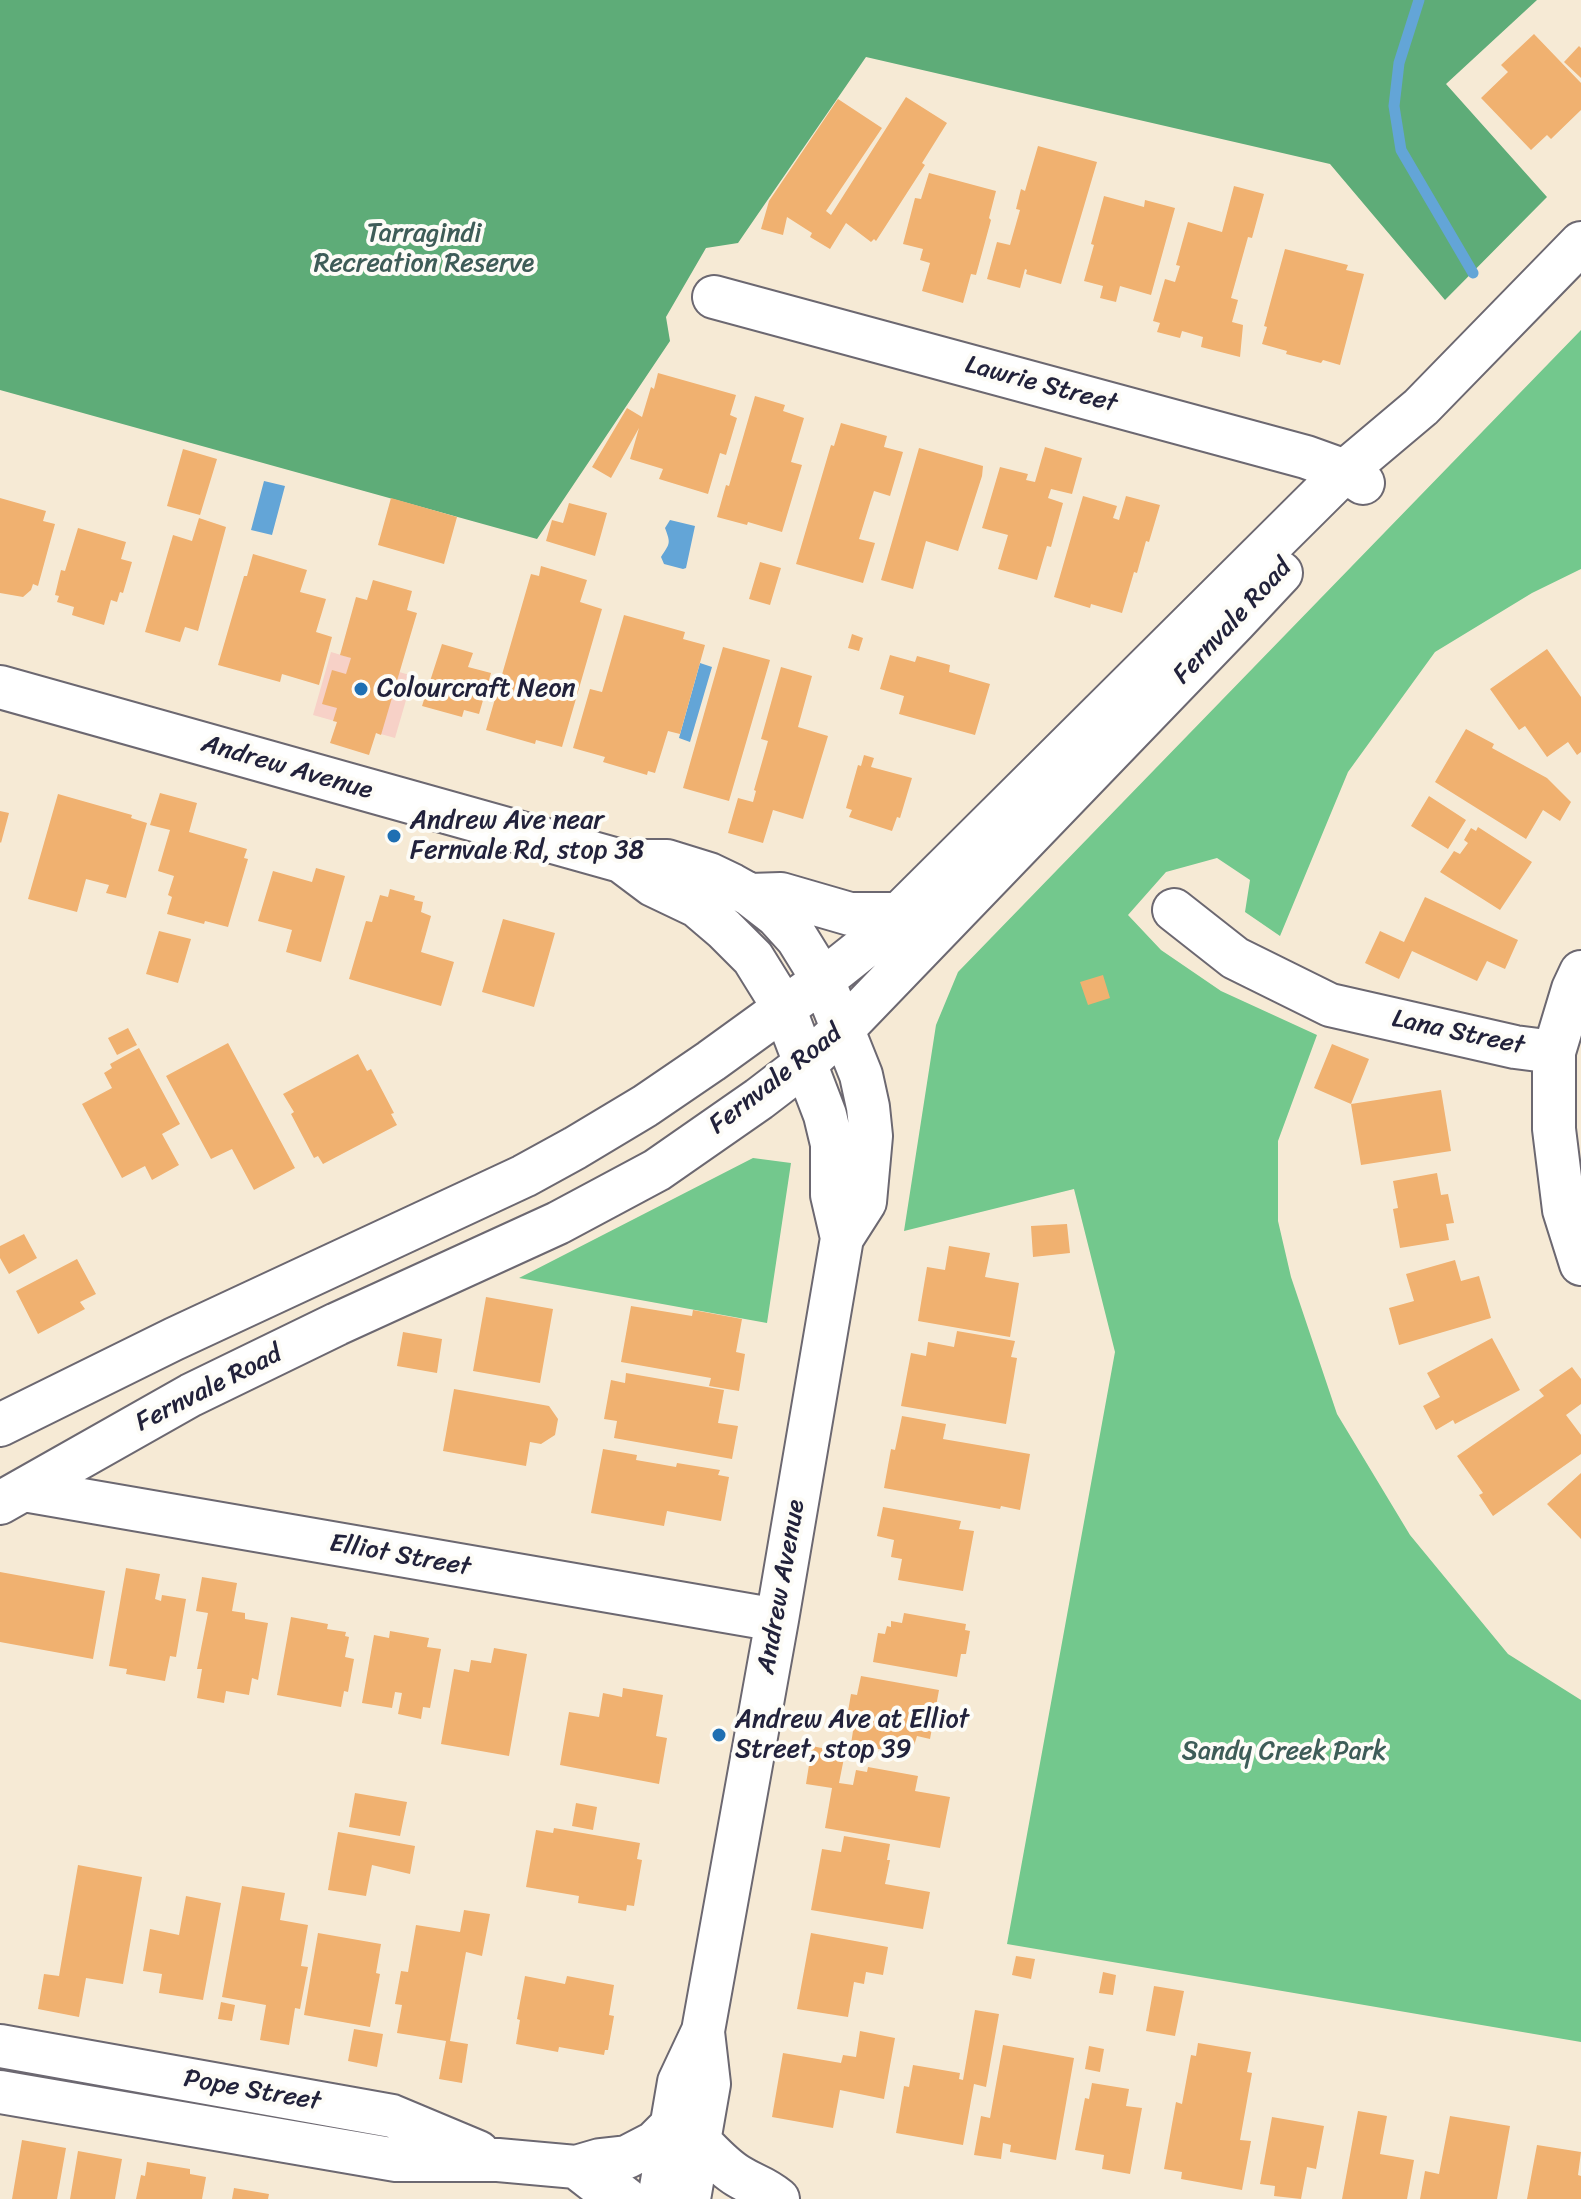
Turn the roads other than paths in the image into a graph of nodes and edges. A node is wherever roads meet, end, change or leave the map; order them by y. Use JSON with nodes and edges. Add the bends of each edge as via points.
{"nodes":[{"id":1,"x":1581,"y":243,"type":"edge"},
{"id":2,"x":714,"y":297,"type":"dead end"},
{"id":3,"x":1354,"y":477,"type":"junction"},
{"id":4,"x":0,"y":687,"type":"edge"},
{"id":5,"x":621,"y":861,"type":"junction"},
{"id":6,"x":750,"y":895,"type":"junction"},
{"id":7,"x":1174,"y":910,"type":"dead end"},
{"id":8,"x":899,"y":914,"type":"junction"},
{"id":9,"x":1581,"y":972,"type":"edge"},
{"id":10,"x":823,"y":980,"type":"junction"},
{"id":11,"x":784,"y":1008,"type":"junction"},
{"id":12,"x":843,"y":1029,"type":"junction"},
{"id":13,"x":1554,"y":1052,"type":"junction"},
{"id":14,"x":806,"y":1063,"type":"junction"},
{"id":15,"x":842,"y":1238,"type":"junction"},
{"id":16,"x":1581,"y":1264,"type":"edge"},
{"id":17,"x":0,"y":1425,"type":"edge"},
{"id":18,"x":12,"y":1496,"type":"edge"},
{"id":19,"x":777,"y":1620,"type":"junction"},
{"id":20,"x":0,"y":2046,"type":"edge"},
{"id":21,"x":0,"y":2092,"type":"edge"},
{"id":22,"x":685,"y":2134,"type":"junction"},
{"id":23,"x":498,"y":2160,"type":"junction"},
{"id":24,"x":576,"y":2167,"type":"junction"},
{"id":25,"x":626,"y":2199,"type":"edge"},
{"id":26,"x":659,"y":2199,"type":"edge"},
{"id":27,"x":689,"y":2199,"type":"edge"},
{"id":28,"x":778,"y":2199,"type":"edge"}],
"edges":[{"from":1,"to":3,"type":"street","name":"Fernvale Road"},
{"from":2,"to":3,"type":"street","name":"Lawrie Street","via":[[1215,431]]},
{"from":3,"to":8,"type":"street","name":"Fernvale Road"},
{"from":3,"to":12,"type":"street","name":"Fernvale Road","via":[[1235,622]]},
{"from":4,"to":5,"type":"street","name":"Andrew Avenue"},
{"from":5,"to":6,"type":"street","name":"Andrew Avenue","via":[[667,861]]},
{"from":5,"to":11,"type":"street","name":"Andrew Avenue","via":[[653,885],[697,906],[724,929],[753,958]]},
{"from":6,"to":8,"type":"street","via":[[781,894],[850,914]]},
{"from":6,"to":10,"type":"street","name":"Andrew Avenue","via":[[797,938]]},
{"from":7,"to":13,"type":"street","name":"Lana Street","via":[[1235,958],[1330,1005]]},
{"from":8,"to":10,"type":"street","name":"Fernvale Road"},
{"from":9,"to":13,"type":"street"},
{"from":10,"to":11,"type":"street","name":"Fernvale Road"},
{"from":10,"to":12,"type":"street","name":"Andrew Avenue"},
{"from":11,"to":14,"type":"street","name":"Andrew Avenue"},
{"from":11,"to":17,"type":"street","name":"Fernvale Road","via":[[645,1106],[524,1176]]},
{"from":12,"to":14,"type":"street","name":"Fernvale Road"},
{"from":12,"to":15,"type":"street","name":"Andrew Avenue","via":[[861,1075],[871,1136],[865,1202]]},
{"from":13,"to":16,"type":"street","name":"Lana Street","via":[[1554,1129],[1564,1210]]},
{"from":14,"to":15,"type":"street","name":"Andrew Avenue","via":[[832,1144],[832,1195]]},
{"from":14,"to":18,"type":"street","name":"Fernvale Road","via":[[657,1170],[558,1223],[191,1395]]},
{"from":15,"to":19,"type":"street","name":"Andrew Avenue"},
{"from":18,"to":19,"type":"street","name":"Elliot Street"},
{"from":19,"to":22,"type":"street","name":"Andrew Avenue","via":[[703,2031],[709,2084]]},
{"from":20,"to":23,"type":"street","name":"Pope Street","via":[[392,2116]]},
{"from":21,"to":23,"type":"street","name":"Pope Street","via":[[396,2160]]},
{"from":22,"to":24,"type":"street","name":"Pope Street","via":[[627,2157]]},
{"from":22,"to":26,"type":"street","name":"Andrew Avenue"},
{"from":22,"to":27,"type":"street","name":"Andrew Avenue"},
{"from":22,"to":28,"type":"street","via":[[738,2176]]},
{"from":23,"to":24,"type":"street","name":"Pope Street"},
{"from":24,"to":25,"type":"street","name":"Pope Street"}]}
